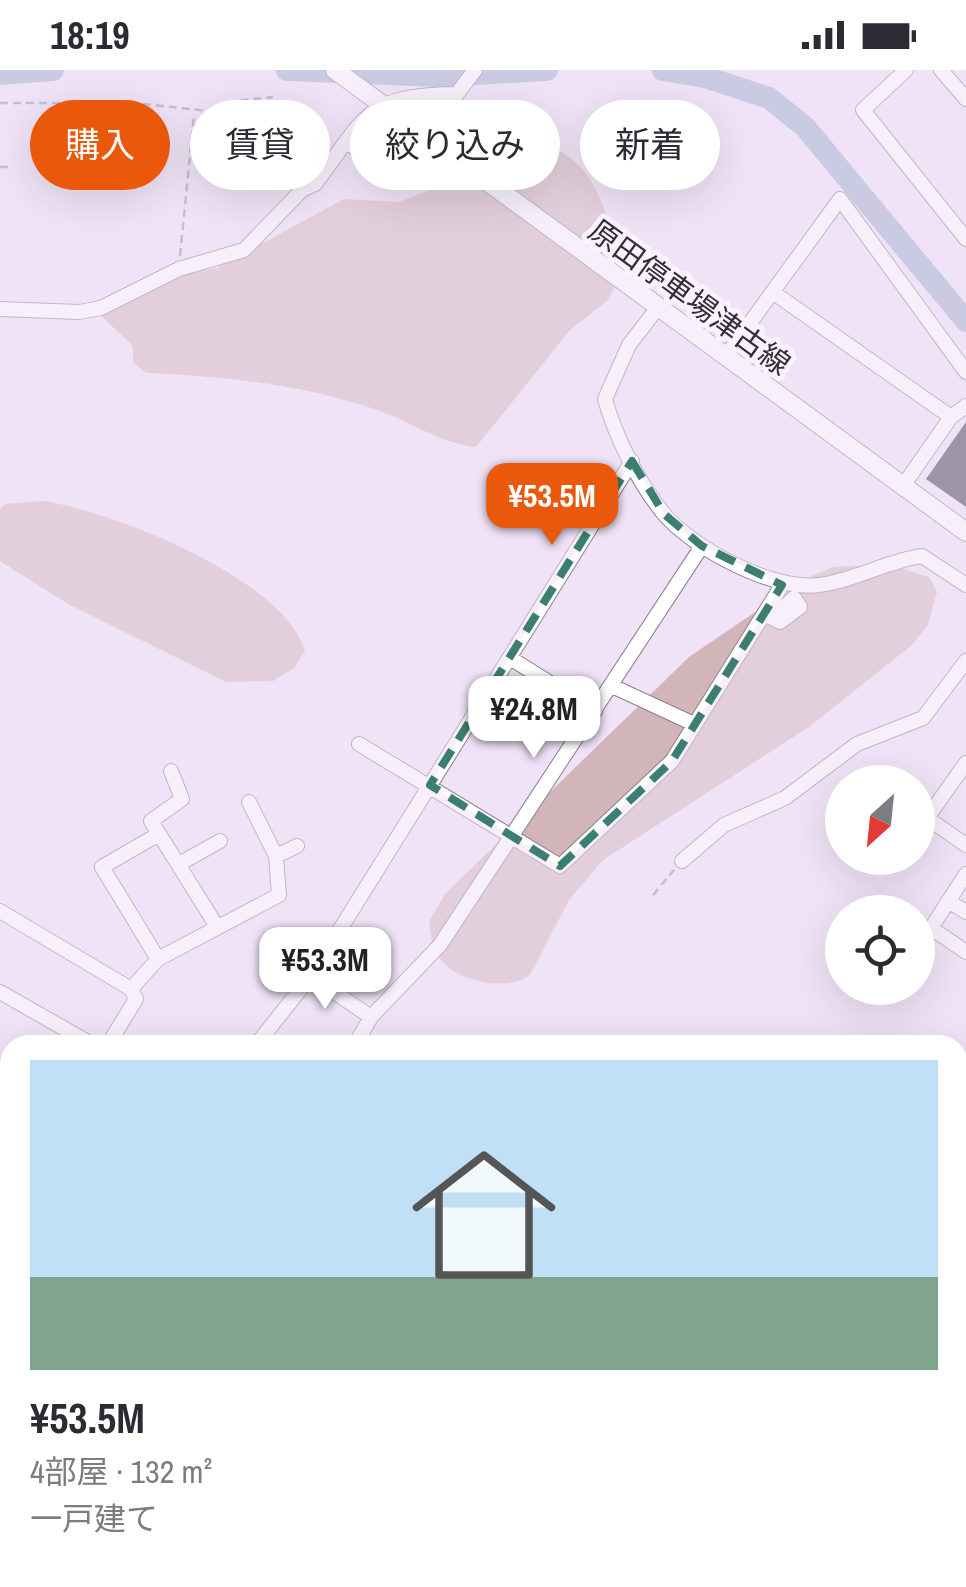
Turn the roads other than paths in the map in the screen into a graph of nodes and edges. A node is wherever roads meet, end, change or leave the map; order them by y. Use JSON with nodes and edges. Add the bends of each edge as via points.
{"nodes":[{"id":1,"x":335,"y":70,"type":"edge"},
{"id":2,"x":474,"y":70,"type":"edge"},
{"id":3,"x":906,"y":70,"type":"edge"},
{"id":4,"x":941,"y":70,"type":"edge"},
{"id":5,"x":459,"y":90,"type":"junction"},
{"id":6,"x":966,"y":99,"type":"edge"},
{"id":7,"x":377,"y":100,"type":"edge"},
{"id":8,"x":391,"y":100,"type":"edge"},
{"id":9,"x":451,"y":100,"type":"edge"},
{"id":10,"x":350,"y":138,"type":"edge"},
{"id":11,"x":347,"y":142,"type":"junction"},
{"id":12,"x":350,"y":145,"type":"edge"},
{"id":13,"x":500,"y":190,"type":"edge"},
{"id":14,"x":966,"y":239,"type":"edge"},
{"id":15,"x":774,"y":293,"type":"junction"},
{"id":16,"x":659,"y":306,"type":"junction"},
{"id":17,"x":0,"y":309,"type":"edge"},
{"id":18,"x":726,"y":356,"type":"junction"},
{"id":19,"x":966,"y":372,"type":"edge"},
{"id":20,"x":966,"y":406,"type":"edge"},
{"id":21,"x":951,"y":417,"type":"junction"},
{"id":22,"x":632,"y":460,"type":"junction"},
{"id":23,"x":904,"y":486,"type":"junction"},
{"id":24,"x":966,"y":532,"type":"edge"},
{"id":25,"x":702,"y":546,"type":"junction"},
{"id":26,"x":782,"y":585,"type":"junction"},
{"id":27,"x":966,"y":586,"type":"edge"},
{"id":28,"x":764,"y":614,"type":"junction"},
{"id":29,"x":787,"y":618,"type":"dead end"},
{"id":30,"x":510,"y":658,"type":"junction"},
{"id":31,"x":966,"y":661,"type":"edge"},
{"id":32,"x":612,"y":686,"type":"junction"},
{"id":33,"x":594,"y":712,"type":"junction"},
{"id":34,"x":694,"y":724,"type":"junction"},
{"id":35,"x":359,"y":744,"type":"dead end"},
{"id":36,"x":966,"y":764,"type":"edge"},
{"id":37,"x":171,"y":770,"type":"dead end"},
{"id":38,"x":430,"y":786,"type":"junction"},
{"id":39,"x":248,"y":802,"type":"dead end"},
{"id":40,"x":159,"y":834,"type":"junction"},
{"id":41,"x":510,"y":836,"type":"junction"},
{"id":42,"x":220,"y":840,"type":"dead end"},
{"id":43,"x":966,"y":844,"type":"edge"},
{"id":44,"x":297,"y":846,"type":"dead end"},
{"id":45,"x":276,"y":856,"type":"junction"},
{"id":46,"x":682,"y":861,"type":"road end"},
{"id":47,"x":179,"y":864,"type":"junction"},
{"id":48,"x":966,"y":874,"type":"edge"},
{"id":49,"x":948,"y":901,"type":"junction"},
{"id":50,"x":0,"y":911,"type":"edge"},
{"id":51,"x":966,"y":912,"type":"edge"},
{"id":52,"x":216,"y":925,"type":"junction"},
{"id":53,"x":966,"y":952,"type":"edge"},
{"id":54,"x":158,"y":959,"type":"junction"},
{"id":55,"x":311,"y":976,"type":"junction"},
{"id":56,"x":131,"y":989,"type":"junction"},
{"id":57,"x":0,"y":992,"type":"edge"},
{"id":58,"x":371,"y":1016,"type":"junction"},
{"id":59,"x":75,"y":1035,"type":"edge"},
{"id":60,"x":114,"y":1035,"type":"edge"},
{"id":61,"x":264,"y":1035,"type":"edge"},
{"id":62,"x":361,"y":1035,"type":"edge"}],
"edges":[{"from":1,"to":7,"type":"main road","name":"原田停車場津古線"},
{"from":2,"to":5,"type":"street"},
{"from":3,"to":14,"type":"street","via":[[862,110]]},
{"from":4,"to":6,"type":"street"},
{"from":5,"to":8,"type":"street"},
{"from":5,"to":9,"type":"street"},
{"from":10,"to":11,"type":"street"},
{"from":11,"to":12,"type":"street"},
{"from":11,"to":17,"type":"street","via":[[315,184],[244,250],[179,269],[101,308]]},
{"from":13,"to":16,"type":"main road","name":"原田停車場津古線"},
{"from":15,"to":18,"type":"street"},
{"from":15,"to":19,"type":"street","via":[[840,199]]},
{"from":15,"to":21,"type":"street"},
{"from":16,"to":18,"type":"main road","name":"原田停車場津古線"},
{"from":16,"to":22,"type":"street","via":[[629,345],[605,398]]},
{"from":18,"to":23,"type":"main road","name":"原田停車場津古線"},
{"from":20,"to":21,"type":"street"},
{"from":21,"to":23,"type":"street"},
{"from":22,"to":25,"type":"street","via":[[664,514]]},
{"from":22,"to":30,"type":"street"},
{"from":23,"to":24,"type":"main road","name":"原田停車場津古線"},
{"from":25,"to":26,"type":"street"},
{"from":25,"to":32,"type":"street"},
{"from":26,"to":27,"type":"street","via":[[822,586],[922,556]]},
{"from":26,"to":28,"type":"street"},
{"from":28,"to":29,"type":"street","via":[[780,622]]},
{"from":28,"to":34,"type":"street"},
{"from":30,"to":33,"type":"street"},
{"from":30,"to":38,"type":"street"},
{"from":31,"to":46,"type":"street","via":[[923,718],[857,744],[785,798],[724,825]]},
{"from":32,"to":33,"type":"street"},
{"from":32,"to":34,"type":"street"},
{"from":33,"to":41,"type":"street"},
{"from":34,"to":41,"type":"street","via":[[672,761],[560,866]]},
{"from":35,"to":38,"type":"street"},
{"from":36,"to":43,"type":"street","via":[[927,818]]},
{"from":37,"to":40,"type":"street","via":[[182,799],[151,821]]},
{"from":38,"to":41,"type":"street"},
{"from":38,"to":55,"type":"street"},
{"from":39,"to":45,"type":"street"},
{"from":40,"to":47,"type":"street"},
{"from":40,"to":54,"type":"street","via":[[102,867]]},
{"from":41,"to":58,"type":"street","via":[[440,945]]},
{"from":42,"to":47,"type":"street"},
{"from":44,"to":45,"type":"street"},
{"from":45,"to":52,"type":"street","via":[[278,894]]},
{"from":47,"to":52,"type":"street"},
{"from":48,"to":49,"type":"street"},
{"from":49,"to":51,"type":"street"},
{"from":49,"to":53,"type":"street","via":[[930,928]]},
{"from":50,"to":56,"type":"street"},
{"from":52,"to":54,"type":"street"},
{"from":54,"to":56,"type":"street"},
{"from":55,"to":58,"type":"street"},
{"from":55,"to":61,"type":"street"},
{"from":56,"to":60,"type":"street","via":[[136,999]]},
{"from":57,"to":59,"type":"street"},
{"from":58,"to":62,"type":"street"}]}
